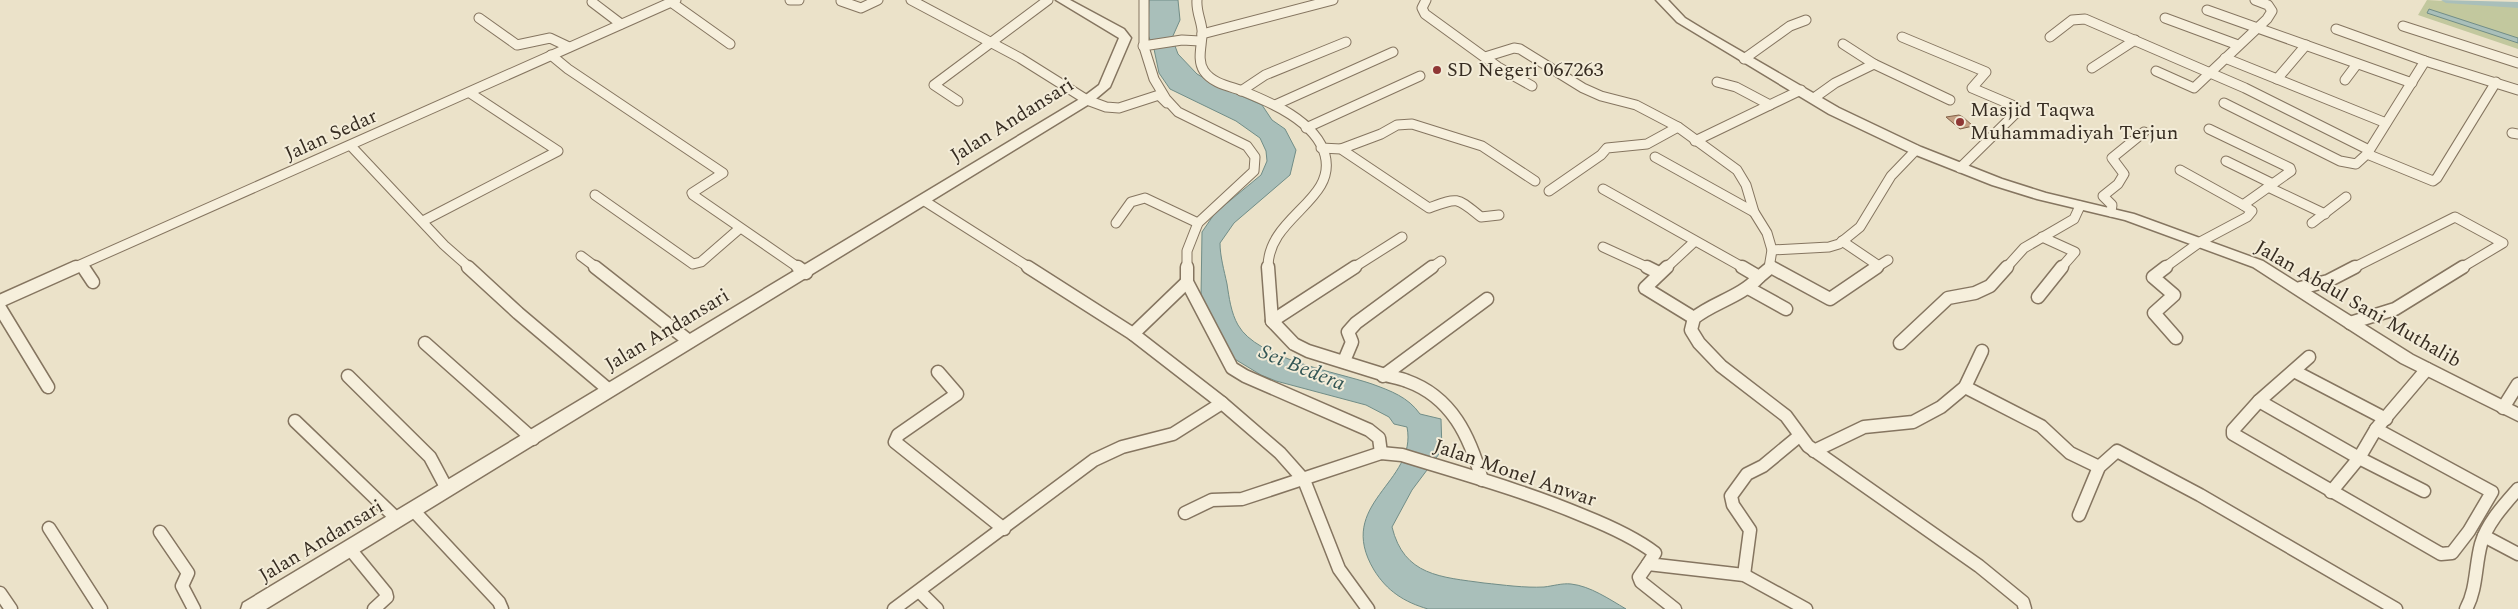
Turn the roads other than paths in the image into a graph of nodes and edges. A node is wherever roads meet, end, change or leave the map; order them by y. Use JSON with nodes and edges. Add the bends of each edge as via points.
{"nodes":[{"id":1,"x":790,"y":0,"type":"edge"},
{"id":2,"x":799,"y":0,"type":"edge"},
{"id":3,"x":878,"y":0,"type":"edge"},
{"id":4,"x":911,"y":0,"type":"edge"},
{"id":5,"x":1048,"y":0,"type":"edge"},
{"id":6,"x":1062,"y":0,"type":"edge"},
{"id":7,"x":1144,"y":0,"type":"edge"},
{"id":8,"x":1197,"y":0,"type":"edge"},
{"id":9,"x":1333,"y":0,"type":"edge"},
{"id":10,"x":1426,"y":0,"type":"edge"},
{"id":11,"x":1662,"y":0,"type":"edge"},
{"id":12,"x":2255,"y":0,"type":"edge"},
{"id":13,"x":674,"y":1,"type":"edge"},
{"id":14,"x":592,"y":2,"type":"dead end"},
{"id":15,"x":841,"y":2,"type":"dead end"},
{"id":16,"x":2207,"y":10,"type":"dead end"},
{"id":17,"x":479,"y":18,"type":"dead end"},
{"id":18,"x":2165,"y":18,"type":"dead end"},
{"id":19,"x":1806,"y":20,"type":"dead end"},
{"id":20,"x":621,"y":24,"type":"junction"},
{"id":21,"x":2403,"y":26,"type":"dead end"},
{"id":22,"x":2257,"y":28,"type":"junction"},
{"id":23,"x":2336,"y":29,"type":"dead end"},
{"id":24,"x":1902,"y":37,"type":"dead end"},
{"id":25,"x":1201,"y":38,"type":"junction"},
{"id":26,"x":2050,"y":38,"type":"dead end"},
{"id":27,"x":2135,"y":40,"type":"junction"},
{"id":28,"x":989,"y":42,"type":"junction"},
{"id":29,"x":1346,"y":42,"type":"dead end"},
{"id":30,"x":730,"y":44,"type":"dead end"},
{"id":31,"x":1147,"y":44,"type":"junction"},
{"id":32,"x":1843,"y":44,"type":"dead end"},
{"id":33,"x":2238,"y":45,"type":"junction"},
{"id":34,"x":2306,"y":45,"type":"junction"},
{"id":35,"x":569,"y":47,"type":"junction"},
{"id":36,"x":1393,"y":52,"type":"dead end"},
{"id":37,"x":551,"y":55,"type":"junction"},
{"id":38,"x":1485,"y":57,"type":"junction"},
{"id":39,"x":2225,"y":58,"type":"junction"},
{"id":40,"x":1744,"y":59,"type":"junction"},
{"id":41,"x":2425,"y":61,"type":"junction"},
{"id":42,"x":2518,"y":63,"type":"edge"},
{"id":43,"x":1874,"y":64,"type":"junction"},
{"id":44,"x":2357,"y":64,"type":"junction"},
{"id":45,"x":2092,"y":68,"type":"dead end"},
{"id":46,"x":2156,"y":70,"type":"dead end"},
{"id":47,"x":2211,"y":74,"type":"junction"},
{"id":48,"x":1420,"y":76,"type":"dead end"},
{"id":49,"x":2276,"y":79,"type":"junction"},
{"id":50,"x":2345,"y":80,"type":"dead end"},
{"id":51,"x":1717,"y":82,"type":"dead end"},
{"id":52,"x":2496,"y":82,"type":"junction"},
{"id":53,"x":2412,"y":83,"type":"junction"},
{"id":54,"x":1532,"y":86,"type":"dead end"},
{"id":55,"x":1801,"y":90,"type":"junction"},
{"id":56,"x":2518,"y":90,"type":"edge"},
{"id":57,"x":1241,"y":91,"type":"junction"},
{"id":58,"x":470,"y":93,"type":"junction"},
{"id":59,"x":1814,"y":98,"type":"junction"},
{"id":60,"x":1087,"y":100,"type":"junction"},
{"id":61,"x":1950,"y":100,"type":"dead end"},
{"id":62,"x":958,"y":102,"type":"dead end"},
{"id":63,"x":2224,"y":103,"type":"dead end"},
{"id":64,"x":1276,"y":105,"type":"junction"},
{"id":65,"x":1770,"y":105,"type":"junction"},
{"id":66,"x":1170,"y":106,"type":"junction"},
{"id":67,"x":2386,"y":123,"type":"junction"},
{"id":68,"x":1678,"y":127,"type":"junction"},
{"id":69,"x":1306,"y":128,"type":"junction"},
{"id":70,"x":2209,"y":129,"type":"dead end"},
{"id":71,"x":2144,"y":132,"type":"dead end"},
{"id":72,"x":1695,"y":141,"type":"junction"},
{"id":73,"x":351,"y":146,"type":"junction"},
{"id":74,"x":1321,"y":148,"type":"junction"},
{"id":75,"x":1341,"y":149,"type":"junction"},
{"id":76,"x":1916,"y":150,"type":"junction"},
{"id":77,"x":2368,"y":152,"type":"junction"},
{"id":78,"x":1655,"y":157,"type":"dead end"},
{"id":79,"x":2226,"y":161,"type":"dead end"},
{"id":80,"x":1960,"y":168,"type":"junction"},
{"id":81,"x":2180,"y":170,"type":"dead end"},
{"id":82,"x":1535,"y":181,"type":"dead end"},
{"id":83,"x":2270,"y":185,"type":"junction"},
{"id":84,"x":1604,"y":189,"type":"dead end"},
{"id":85,"x":1549,"y":192,"type":"dead end"},
{"id":86,"x":595,"y":195,"type":"dead end"},
{"id":87,"x":2346,"y":197,"type":"dead end"},
{"id":88,"x":923,"y":200,"type":"junction"},
{"id":89,"x":2243,"y":205,"type":"junction"},
{"id":90,"x":2080,"y":206,"type":"junction"},
{"id":91,"x":1754,"y":212,"type":"junction"},
{"id":92,"x":2111,"y":212,"type":"junction"},
{"id":93,"x":2325,"y":214,"type":"junction"},
{"id":94,"x":1499,"y":215,"type":"dead end"},
{"id":95,"x":423,"y":221,"type":"junction"},
{"id":96,"x":1116,"y":223,"type":"dead end"},
{"id":97,"x":1198,"y":223,"type":"junction"},
{"id":98,"x":2312,"y":223,"type":"dead end"},
{"id":99,"x":739,"y":229,"type":"junction"},
{"id":100,"x":1402,"y":237,"type":"dead end"},
{"id":101,"x":2042,"y":237,"type":"junction"},
{"id":102,"x":1842,"y":241,"type":"junction"},
{"id":103,"x":1694,"y":242,"type":"junction"},
{"id":104,"x":2200,"y":242,"type":"junction"},
{"id":105,"x":1603,"y":247,"type":"dead end"},
{"id":106,"x":1772,"y":250,"type":"junction"},
{"id":107,"x":581,"y":256,"type":"dead end"},
{"id":108,"x":1441,"y":262,"type":"dead end"},
{"id":109,"x":82,"y":266,"type":"junction"},
{"id":110,"x":1770,"y":267,"type":"junction"},
{"id":111,"x":806,"y":273,"type":"junction"},
{"id":112,"x":1659,"y":273,"type":"junction"},
{"id":113,"x":1759,"y":277,"type":"junction"},
{"id":114,"x":93,"y":282,"type":"dead end"},
{"id":115,"x":1188,"y":282,"type":"junction"},
{"id":116,"x":2300,"y":288,"type":"junction"},
{"id":117,"x":1750,"y":289,"type":"junction"},
{"id":118,"x":2038,"y":297,"type":"dead end"},
{"id":119,"x":1487,"y":299,"type":"dead end"},
{"id":120,"x":0,"y":301,"type":"edge"},
{"id":121,"x":0,"y":308,"type":"edge"},
{"id":122,"x":1786,"y":309,"type":"dead end"},
{"id":123,"x":1694,"y":318,"type":"junction"},
{"id":124,"x":1272,"y":321,"type":"junction"},
{"id":125,"x":2350,"y":323,"type":"junction"},
{"id":126,"x":1133,"y":334,"type":"junction"},
{"id":127,"x":2176,"y":338,"type":"dead end"},
{"id":128,"x":689,"y":341,"type":"junction"},
{"id":129,"x":425,"y":343,"type":"dead end"},
{"id":130,"x":1900,"y":343,"type":"dead end"},
{"id":131,"x":1982,"y":351,"type":"dead end"},
{"id":132,"x":2309,"y":357,"type":"dead end"},
{"id":133,"x":1344,"y":361,"type":"junction"},
{"id":134,"x":2426,"y":369,"type":"junction"},
{"id":135,"x":2294,"y":371,"type":"junction"},
{"id":136,"x":938,"y":372,"type":"dead end"},
{"id":137,"x":348,"y":376,"type":"dead end"},
{"id":138,"x":1383,"y":376,"type":"junction"},
{"id":139,"x":2518,"y":384,"type":"edge"},
{"id":140,"x":48,"y":387,"type":"dead end"},
{"id":141,"x":1965,"y":388,"type":"junction"},
{"id":142,"x":609,"y":390,"type":"junction"},
{"id":143,"x":2259,"y":401,"type":"junction"},
{"id":144,"x":1222,"y":403,"type":"junction"},
{"id":145,"x":2503,"y":408,"type":"junction"},
{"id":146,"x":2518,"y":415,"type":"edge"},
{"id":147,"x":2386,"y":419,"type":"junction"},
{"id":148,"x":294,"y":421,"type":"dead end"},
{"id":149,"x":2376,"y":429,"type":"junction"},
{"id":150,"x":1798,"y":437,"type":"junction"},
{"id":151,"x":533,"y":439,"type":"junction"},
{"id":152,"x":1814,"y":451,"type":"junction"},
{"id":153,"x":1381,"y":453,"type":"junction"},
{"id":154,"x":2359,"y":458,"type":"junction"},
{"id":155,"x":2100,"y":467,"type":"junction"},
{"id":156,"x":1304,"y":480,"type":"junction"},
{"id":157,"x":1482,"y":480,"type":"junction"},
{"id":158,"x":447,"y":489,"type":"junction"},
{"id":159,"x":2518,"y":489,"type":"edge"},
{"id":160,"x":2424,"y":491,"type":"dead end"},
{"id":161,"x":2331,"y":492,"type":"junction"},
{"id":162,"x":413,"y":510,"type":"junction"},
{"id":163,"x":1185,"y":513,"type":"dead end"},
{"id":164,"x":2079,"y":515,"type":"dead end"},
{"id":165,"x":397,"y":519,"type":"junction"},
{"id":166,"x":49,"y":528,"type":"dead end"},
{"id":167,"x":1004,"y":529,"type":"junction"},
{"id":168,"x":160,"y":532,"type":"dead end"},
{"id":169,"x":2484,"y":536,"type":"junction"},
{"id":170,"x":350,"y":549,"type":"junction"},
{"id":171,"x":2518,"y":554,"type":"edge"},
{"id":172,"x":1648,"y":564,"type":"junction"},
{"id":173,"x":1744,"y":575,"type":"junction"},
{"id":174,"x":920,"y":592,"type":"junction"},
{"id":175,"x":0,"y":594,"type":"edge"},
{"id":176,"x":11,"y":609,"type":"edge"},
{"id":177,"x":101,"y":609,"type":"edge"},
{"id":178,"x":194,"y":609,"type":"edge"},
{"id":179,"x":250,"y":609,"type":"edge"},
{"id":180,"x":374,"y":609,"type":"edge"},
{"id":181,"x":502,"y":609,"type":"edge"},
{"id":182,"x":894,"y":609,"type":"edge"},
{"id":183,"x":937,"y":609,"type":"edge"},
{"id":184,"x":1368,"y":609,"type":"edge"},
{"id":185,"x":1675,"y":609,"type":"edge"},
{"id":186,"x":1806,"y":609,"type":"edge"},
{"id":187,"x":2025,"y":609,"type":"edge"},
{"id":188,"x":2396,"y":609,"type":"edge"},
{"id":189,"x":2466,"y":609,"type":"edge"}],
"edges":[{"from":1,"to":2,"type":"street"},
{"from":3,"to":15,"type":"street","via":[[861,8]]},
{"from":4,"to":28,"type":"street"},
{"from":5,"to":28,"type":"street"},
{"from":6,"to":60,"type":"street","name":"Jalan Andansari","via":[[1120,32],[1125,38],[1104,87]]},
{"from":7,"to":31,"type":"street"},
{"from":8,"to":25,"type":"street"},
{"from":9,"to":25,"type":"street"},
{"from":10,"to":38,"type":"street","via":[[1422,8],[1425,14]]},
{"from":11,"to":40,"type":"street","name":"Jalan Abdul Sani Muthalib","via":[[1681,20]]},
{"from":12,"to":22,"type":"street","via":[[2268,5],[2272,11]]},
{"from":13,"to":20,"type":"street","name":"Jalan Sedar"},
{"from":13,"to":30,"type":"street"},
{"from":14,"to":20,"type":"street"},
{"from":16,"to":22,"type":"street"},
{"from":17,"to":35,"type":"street","via":[[517,45],[550,38]]},
{"from":18,"to":33,"type":"street"},
{"from":19,"to":40,"type":"street","via":[[1790,26]]},
{"from":20,"to":35,"type":"street","name":"Jalan Sedar"},
{"from":21,"to":42,"type":"street"},
{"from":22,"to":33,"type":"street"},
{"from":22,"to":34,"type":"street"},
{"from":23,"to":41,"type":"street"},
{"from":24,"to":80,"type":"street","via":[[1986,72],[1972,88],[2012,105],[2018,111]]},
{"from":25,"to":31,"type":"street"},
{"from":25,"to":57,"type":"street","via":[[1201,66],[1206,74]]},
{"from":26,"to":27,"type":"street","via":[[2078,18]]},
{"from":27,"to":45,"type":"street"},
{"from":27,"to":47,"type":"street"},
{"from":28,"to":60,"type":"street"},
{"from":28,"to":62,"type":"street","via":[[934,85]]},
{"from":29,"to":57,"type":"street","via":[[1265,76]]},
{"from":31,"to":66,"type":"street","via":[[1154,80]]},
{"from":32,"to":43,"type":"street"},
{"from":33,"to":39,"type":"street"},
{"from":34,"to":44,"type":"street"},
{"from":34,"to":49,"type":"street"},
{"from":35,"to":37,"type":"street","name":"Jalan Sedar"},
{"from":36,"to":64,"type":"street"},
{"from":37,"to":58,"type":"street","name":"Jalan Sedar"},
{"from":37,"to":99,"type":"street","via":[[723,173],[692,193]]},
{"from":38,"to":54,"type":"street"},
{"from":38,"to":68,"type":"street","via":[[1520,49],[1583,88],[1636,105]]},
{"from":39,"to":47,"type":"street"},
{"from":39,"to":49,"type":"street"},
{"from":40,"to":55,"type":"street","name":"Jalan Abdul Sani Muthalib"},
{"from":41,"to":52,"type":"street"},
{"from":41,"to":53,"type":"street"},
{"from":43,"to":59,"type":"street","via":[[1835,83]]},
{"from":43,"to":61,"type":"street"},
{"from":44,"to":50,"type":"street"},
{"from":44,"to":53,"type":"street"},
{"from":46,"to":47,"type":"street","via":[[2194,88]]},
{"from":47,"to":77,"type":"street","via":[[2245,88]]},
{"from":48,"to":69,"type":"street"},
{"from":49,"to":67,"type":"street"},
{"from":51,"to":65,"type":"street","via":[[1736,87]]},
{"from":52,"to":56,"type":"street"},
{"from":52,"to":77,"type":"street","via":[[2433,181]]},
{"from":53,"to":67,"type":"street"},
{"from":55,"to":59,"type":"street","name":"Jalan Abdul Sani Muthalib"},
{"from":55,"to":65,"type":"street"},
{"from":57,"to":64,"type":"street"},
{"from":58,"to":73,"type":"street","name":"Jalan Sedar"},
{"from":58,"to":95,"type":"street","via":[[558,151]]},
{"from":59,"to":76,"type":"street","name":"Jalan Abdul Sani Muthalib","via":[[1857,123]]},
{"from":60,"to":66,"type":"street","via":[[1119,108],[1159,95]]},
{"from":60,"to":88,"type":"street","name":"Jalan Andansari"},
{"from":63,"to":77,"type":"street","via":[[2340,161],[2356,164]]},
{"from":64,"to":69,"type":"street"},
{"from":65,"to":72,"type":"street"},
{"from":66,"to":97,"type":"street","via":[[1247,146],[1255,157],[1254,170]]},
{"from":67,"to":77,"type":"street"},
{"from":68,"to":72,"type":"street"},
{"from":68,"to":85,"type":"street","via":[[1647,144],[1607,148]]},
{"from":69,"to":74,"type":"street"},
{"from":70,"to":83,"type":"street","via":[[2290,168]]},
{"from":71,"to":92,"type":"street","via":[[2112,158],[2124,174],[2118,184],[2103,196],[2112,205]]},
{"from":72,"to":91,"type":"street","via":[[1737,170],[1746,185]]},
{"from":73,"to":95,"type":"street"},
{"from":73,"to":109,"type":"street","name":"Jalan Sedar"},
{"from":74,"to":75,"type":"street"},
{"from":74,"to":124,"type":"street","via":[[1326,169],[1324,181],[1316,194],[1278,232],[1270,252],[1266,274],[1274,307]]},
{"from":75,"to":82,"type":"street","via":[[1396,125],[1412,124],[1482,146]]},
{"from":75,"to":94,"type":"street","via":[[1421,205],[1434,208],[1454,199],[1481,217]]},
{"from":76,"to":80,"type":"street","name":"Jalan Abdul Sani Muthalib"},
{"from":76,"to":102,"type":"street","via":[[1891,176],[1860,227]]},
{"from":78,"to":91,"type":"street"},
{"from":79,"to":83,"type":"street"},
{"from":80,"to":90,"type":"street","name":"Jalan Abdul Sani Muthalib"},
{"from":81,"to":89,"type":"street"},
{"from":83,"to":89,"type":"street"},
{"from":83,"to":93,"type":"street"},
{"from":84,"to":103,"type":"street"},
{"from":86,"to":99,"type":"street","via":[[693,264],[701,262]]},
{"from":87,"to":93,"type":"street"},
{"from":88,"to":111,"type":"street","name":"Jalan Andansari"},
{"from":88,"to":126,"type":"street"},
{"from":89,"to":104,"type":"street","via":[[2252,211],[2247,217]]},
{"from":90,"to":92,"type":"street","name":"Jalan Abdul Sani Muthalib"},
{"from":90,"to":101,"type":"street","via":[[2074,219]]},
{"from":91,"to":106,"type":"street","via":[[1767,233]]},
{"from":92,"to":104,"type":"street","name":"Jalan Abdul Sani Muthalib"},
{"from":93,"to":98,"type":"street"},
{"from":95,"to":142,"type":"street","via":[[444,245],[518,313]]},
{"from":96,"to":97,"type":"street","via":[[1132,200],[1145,198]]},
{"from":97,"to":115,"type":"street","via":[[1187,251]]},
{"from":99,"to":111,"type":"street"},
{"from":100,"to":124,"type":"street"},
{"from":101,"to":118,"type":"street","via":[[2075,252]]},
{"from":101,"to":130,"type":"street","via":[[2024,248],[1990,286],[1976,293],[1948,298]]},
{"from":102,"to":106,"type":"street","via":[[1829,247]]},
{"from":102,"to":110,"type":"street","via":[[1883,263],[1830,299]]},
{"from":103,"to":112,"type":"street"},
{"from":103,"to":113,"type":"street"},
{"from":104,"to":116,"type":"street","name":"Jalan Abdul Sani Muthalib","via":[[2258,264]]},
{"from":104,"to":127,"type":"street","via":[[2154,277],[2174,294],[2154,313]]},
{"from":105,"to":112,"type":"street"},
{"from":106,"to":110,"type":"street"},
{"from":107,"to":128,"type":"street"},
{"from":108,"to":133,"type":"street","via":[[1356,323],[1348,332],[1352,342]]},
{"from":109,"to":114,"type":"street"},
{"from":109,"to":120,"type":"street","name":"Jalan Sedar"},
{"from":110,"to":113,"type":"street"},
{"from":111,"to":128,"type":"street","name":"Jalan Andansari"},
{"from":112,"to":123,"type":"street","via":[[1645,288]]},
{"from":113,"to":117,"type":"street"},
{"from":115,"to":126,"type":"street"},
{"from":115,"to":153,"type":"street","via":[[1232,368],[1369,430],[1378,438]]},
{"from":116,"to":125,"type":"street","name":"Jalan Abdul Sani Muthalib"},
{"from":116,"to":125,"type":"street","via":[[2328,280],[2454,217],[2462,218],[2503,243],[2395,309]]},
{"from":117,"to":122,"type":"street"},
{"from":117,"to":123,"type":"street","via":[[1716,303]]},
{"from":119,"to":138,"type":"street"},
{"from":121,"to":140,"type":"street"},
{"from":123,"to":150,"type":"street","via":[[1691,330],[1702,346],[1738,379],[1785,414]]},
{"from":124,"to":133,"type":"street","via":[[1294,344]]},
{"from":125,"to":134,"type":"street","name":"Jalan Abdul Sani Muthalib"},
{"from":126,"to":144,"type":"street"},
{"from":128,"to":142,"type":"street","name":"Jalan Andansari"},
{"from":129,"to":151,"type":"street"},
{"from":131,"to":141,"type":"street"},
{"from":132,"to":135,"type":"street"},
{"from":133,"to":138,"type":"street"},
{"from":134,"to":145,"type":"street","name":"Jalan Abdul Sani Muthalib"},
{"from":134,"to":147,"type":"street"},
{"from":135,"to":143,"type":"street"},
{"from":135,"to":147,"type":"street"},
{"from":136,"to":167,"type":"street","via":[[957,394],[898,435],[895,442]]},
{"from":137,"to":158,"type":"street","via":[[430,457]]},
{"from":138,"to":157,"type":"street","via":[[1409,382],[1452,410],[1474,452]]},
{"from":139,"to":145,"type":"street"},
{"from":141,"to":152,"type":"street","via":[[1942,407],[1913,422],[1864,427]]},
{"from":141,"to":155,"type":"street","via":[[2041,426],[2070,453]]},
{"from":142,"to":151,"type":"street","name":"Jalan Andansari"},
{"from":143,"to":154,"type":"street"},
{"from":143,"to":161,"type":"street","via":[[2233,434]]},
{"from":144,"to":156,"type":"street","via":[[1280,453]]},
{"from":144,"to":167,"type":"street","via":[[1173,434],[1122,447],[1094,460]]},
{"from":145,"to":146,"type":"street","name":"Jalan Abdul Sani Muthalib"},
{"from":147,"to":149,"type":"street"},
{"from":148,"to":165,"type":"street"},
{"from":149,"to":154,"type":"street"},
{"from":149,"to":161,"type":"street","via":[[2492,492],[2469,531],[2452,553],[2441,554]]},
{"from":150,"to":152,"type":"street"},
{"from":150,"to":173,"type":"street","via":[[1763,466],[1747,474],[1731,496],[1733,505],[1750,530]]},
{"from":151,"to":158,"type":"street","name":"Jalan Andansari"},
{"from":152,"to":187,"type":"street","via":[[1979,566],[2023,602]]},
{"from":153,"to":156,"type":"street","name":"Jalan Monel Anwar"},
{"from":153,"to":157,"type":"street","name":"Jalan Monel Anwar","via":[[1402,456]]},
{"from":154,"to":160,"type":"street"},
{"from":154,"to":161,"type":"street"},
{"from":155,"to":164,"type":"street"},
{"from":155,"to":188,"type":"street","via":[[2117,451],[2200,495]]},
{"from":156,"to":163,"type":"street","name":"Jalan Monel Anwar","via":[[1242,499],[1225,497],[1199,504]]},
{"from":156,"to":184,"type":"street","via":[[1339,569]]},
{"from":157,"to":172,"type":"street","name":"Jalan Monel Anwar","via":[[1575,512],[1640,542],[1655,553]]},
{"from":158,"to":162,"type":"street","name":"Jalan Andansari"},
{"from":159,"to":169,"type":"street"},
{"from":162,"to":165,"type":"street","name":"Jalan Andansari"},
{"from":162,"to":181,"type":"street"},
{"from":165,"to":170,"type":"street","name":"Jalan Andansari"},
{"from":166,"to":177,"type":"street"},
{"from":167,"to":174,"type":"street"},
{"from":168,"to":178,"type":"street","via":[[188,573],[182,586]]},
{"from":169,"to":171,"type":"street"},
{"from":169,"to":189,"type":"street"},
{"from":170,"to":179,"type":"street","name":"Jalan Andansari"},
{"from":170,"to":180,"type":"street","via":[[386,593],[387,597]]},
{"from":172,"to":173,"type":"street"},
{"from":172,"to":185,"type":"street","via":[[1639,576],[1641,582]]},
{"from":173,"to":186,"type":"street"},
{"from":174,"to":182,"type":"street"},
{"from":174,"to":183,"type":"street"},
{"from":175,"to":176,"type":"street"}]}
